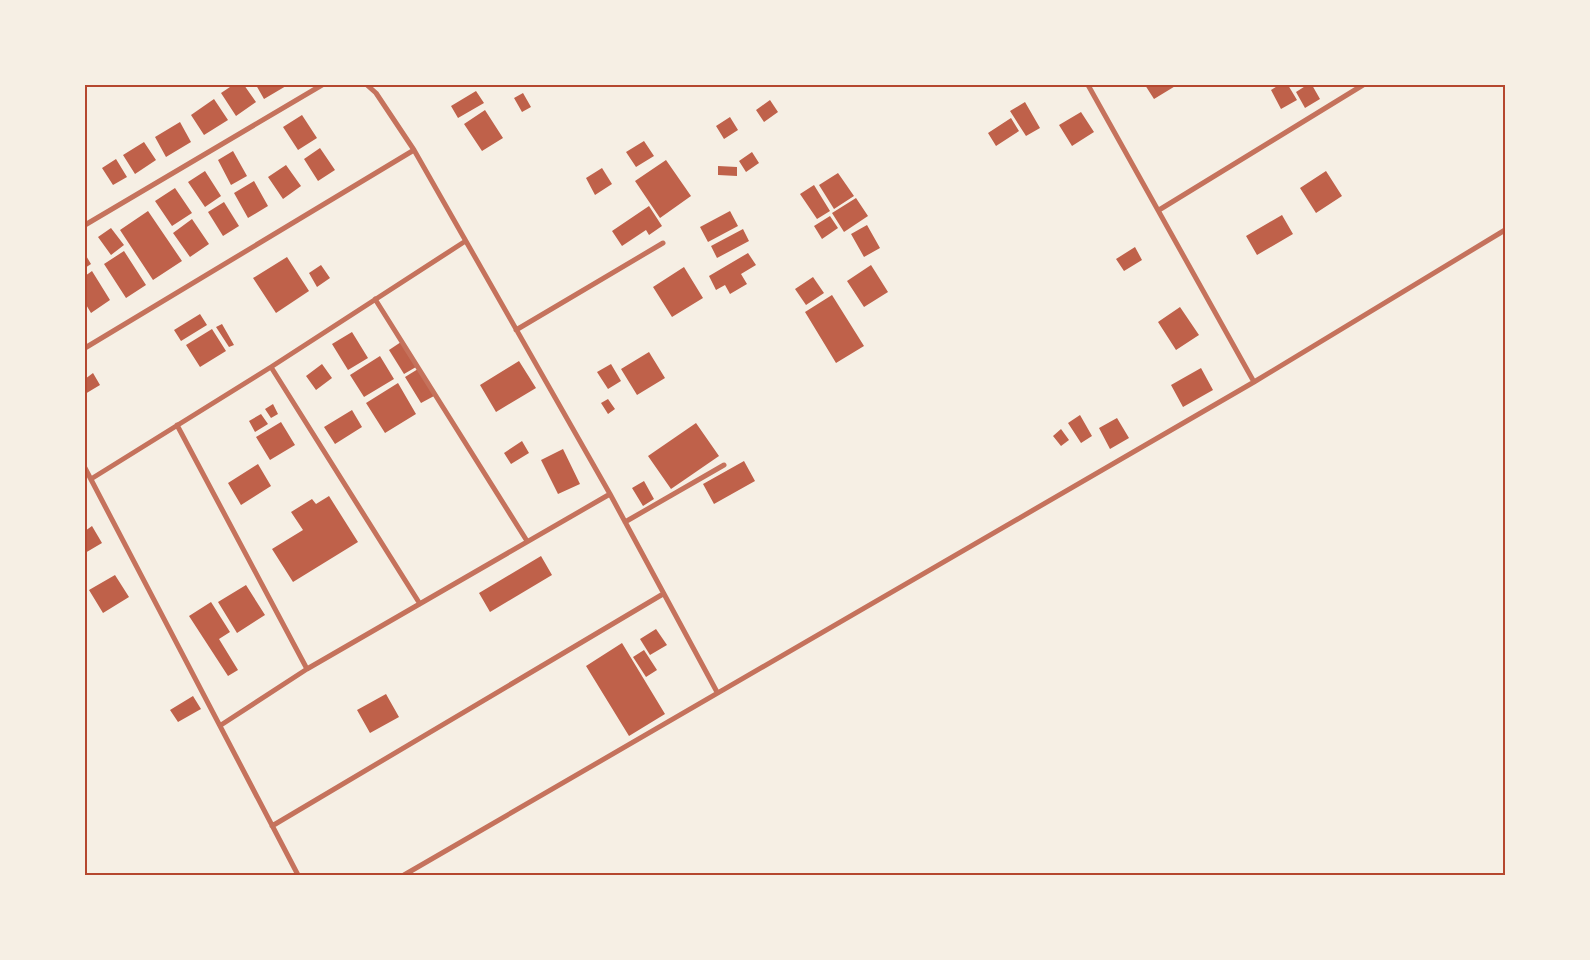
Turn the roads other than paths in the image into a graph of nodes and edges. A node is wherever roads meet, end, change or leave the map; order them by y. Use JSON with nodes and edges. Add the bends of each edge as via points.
{"nodes":[{"id":1,"x":322,"y":85,"type":"edge"},
{"id":2,"x":367,"y":85,"type":"edge"},
{"id":3,"x":1088,"y":85,"type":"edge"},
{"id":4,"x":1363,"y":85,"type":"edge"},
{"id":5,"x":414,"y":150,"type":"junction"},
{"id":6,"x":1159,"y":210,"type":"junction"},
{"id":7,"x":85,"y":225,"type":"edge"},
{"id":8,"x":1505,"y":230,"type":"edge"},
{"id":9,"x":464,"y":242,"type":"junction"},
{"id":10,"x":663,"y":243,"type":"dead end"},
{"id":11,"x":375,"y":299,"type":"junction"},
{"id":12,"x":516,"y":330,"type":"junction"},
{"id":13,"x":85,"y":348,"type":"edge"},
{"id":14,"x":271,"y":367,"type":"junction"},
{"id":15,"x":1254,"y":382,"type":"junction"},
{"id":16,"x":177,"y":425,"type":"junction"},
{"id":17,"x":724,"y":465,"type":"dead end"},
{"id":18,"x":85,"y":468,"type":"edge"},
{"id":19,"x":92,"y":479,"type":"junction"},
{"id":20,"x":610,"y":494,"type":"junction"},
{"id":21,"x":625,"y":522,"type":"junction"},
{"id":22,"x":527,"y":542,"type":"junction"},
{"id":23,"x":663,"y":594,"type":"junction"},
{"id":24,"x":420,"y":604,"type":"junction"},
{"id":25,"x":307,"y":669,"type":"junction"},
{"id":26,"x":717,"y":692,"type":"junction"},
{"id":27,"x":221,"y":725,"type":"junction"},
{"id":28,"x":272,"y":826,"type":"junction"},
{"id":29,"x":298,"y":875,"type":"edge"},
{"id":30,"x":404,"y":875,"type":"edge"}],
"edges":[{"from":1,"to":7,"type":"street"},
{"from":2,"to":5,"type":"street","via":[[376,93]]},
{"from":3,"to":6,"type":"street"},
{"from":4,"to":6,"type":"street"},
{"from":5,"to":9,"type":"street"},
{"from":5,"to":13,"type":"street"},
{"from":6,"to":15,"type":"street"},
{"from":8,"to":15,"type":"street"},
{"from":9,"to":11,"type":"street"},
{"from":9,"to":12,"type":"street"},
{"from":10,"to":12,"type":"street"},
{"from":11,"to":14,"type":"street"},
{"from":11,"to":22,"type":"street"},
{"from":12,"to":20,"type":"street"},
{"from":14,"to":16,"type":"street"},
{"from":14,"to":24,"type":"street"},
{"from":15,"to":26,"type":"street"},
{"from":16,"to":19,"type":"street"},
{"from":16,"to":25,"type":"street"},
{"from":17,"to":21,"type":"street"},
{"from":18,"to":19,"type":"street"},
{"from":19,"to":27,"type":"street"},
{"from":20,"to":21,"type":"street"},
{"from":20,"to":22,"type":"street"},
{"from":21,"to":23,"type":"street"},
{"from":22,"to":24,"type":"street"},
{"from":23,"to":26,"type":"street"},
{"from":23,"to":28,"type":"street"},
{"from":24,"to":25,"type":"street"},
{"from":25,"to":27,"type":"street"},
{"from":26,"to":30,"type":"street"},
{"from":27,"to":28,"type":"street"},
{"from":28,"to":29,"type":"street"}]}
